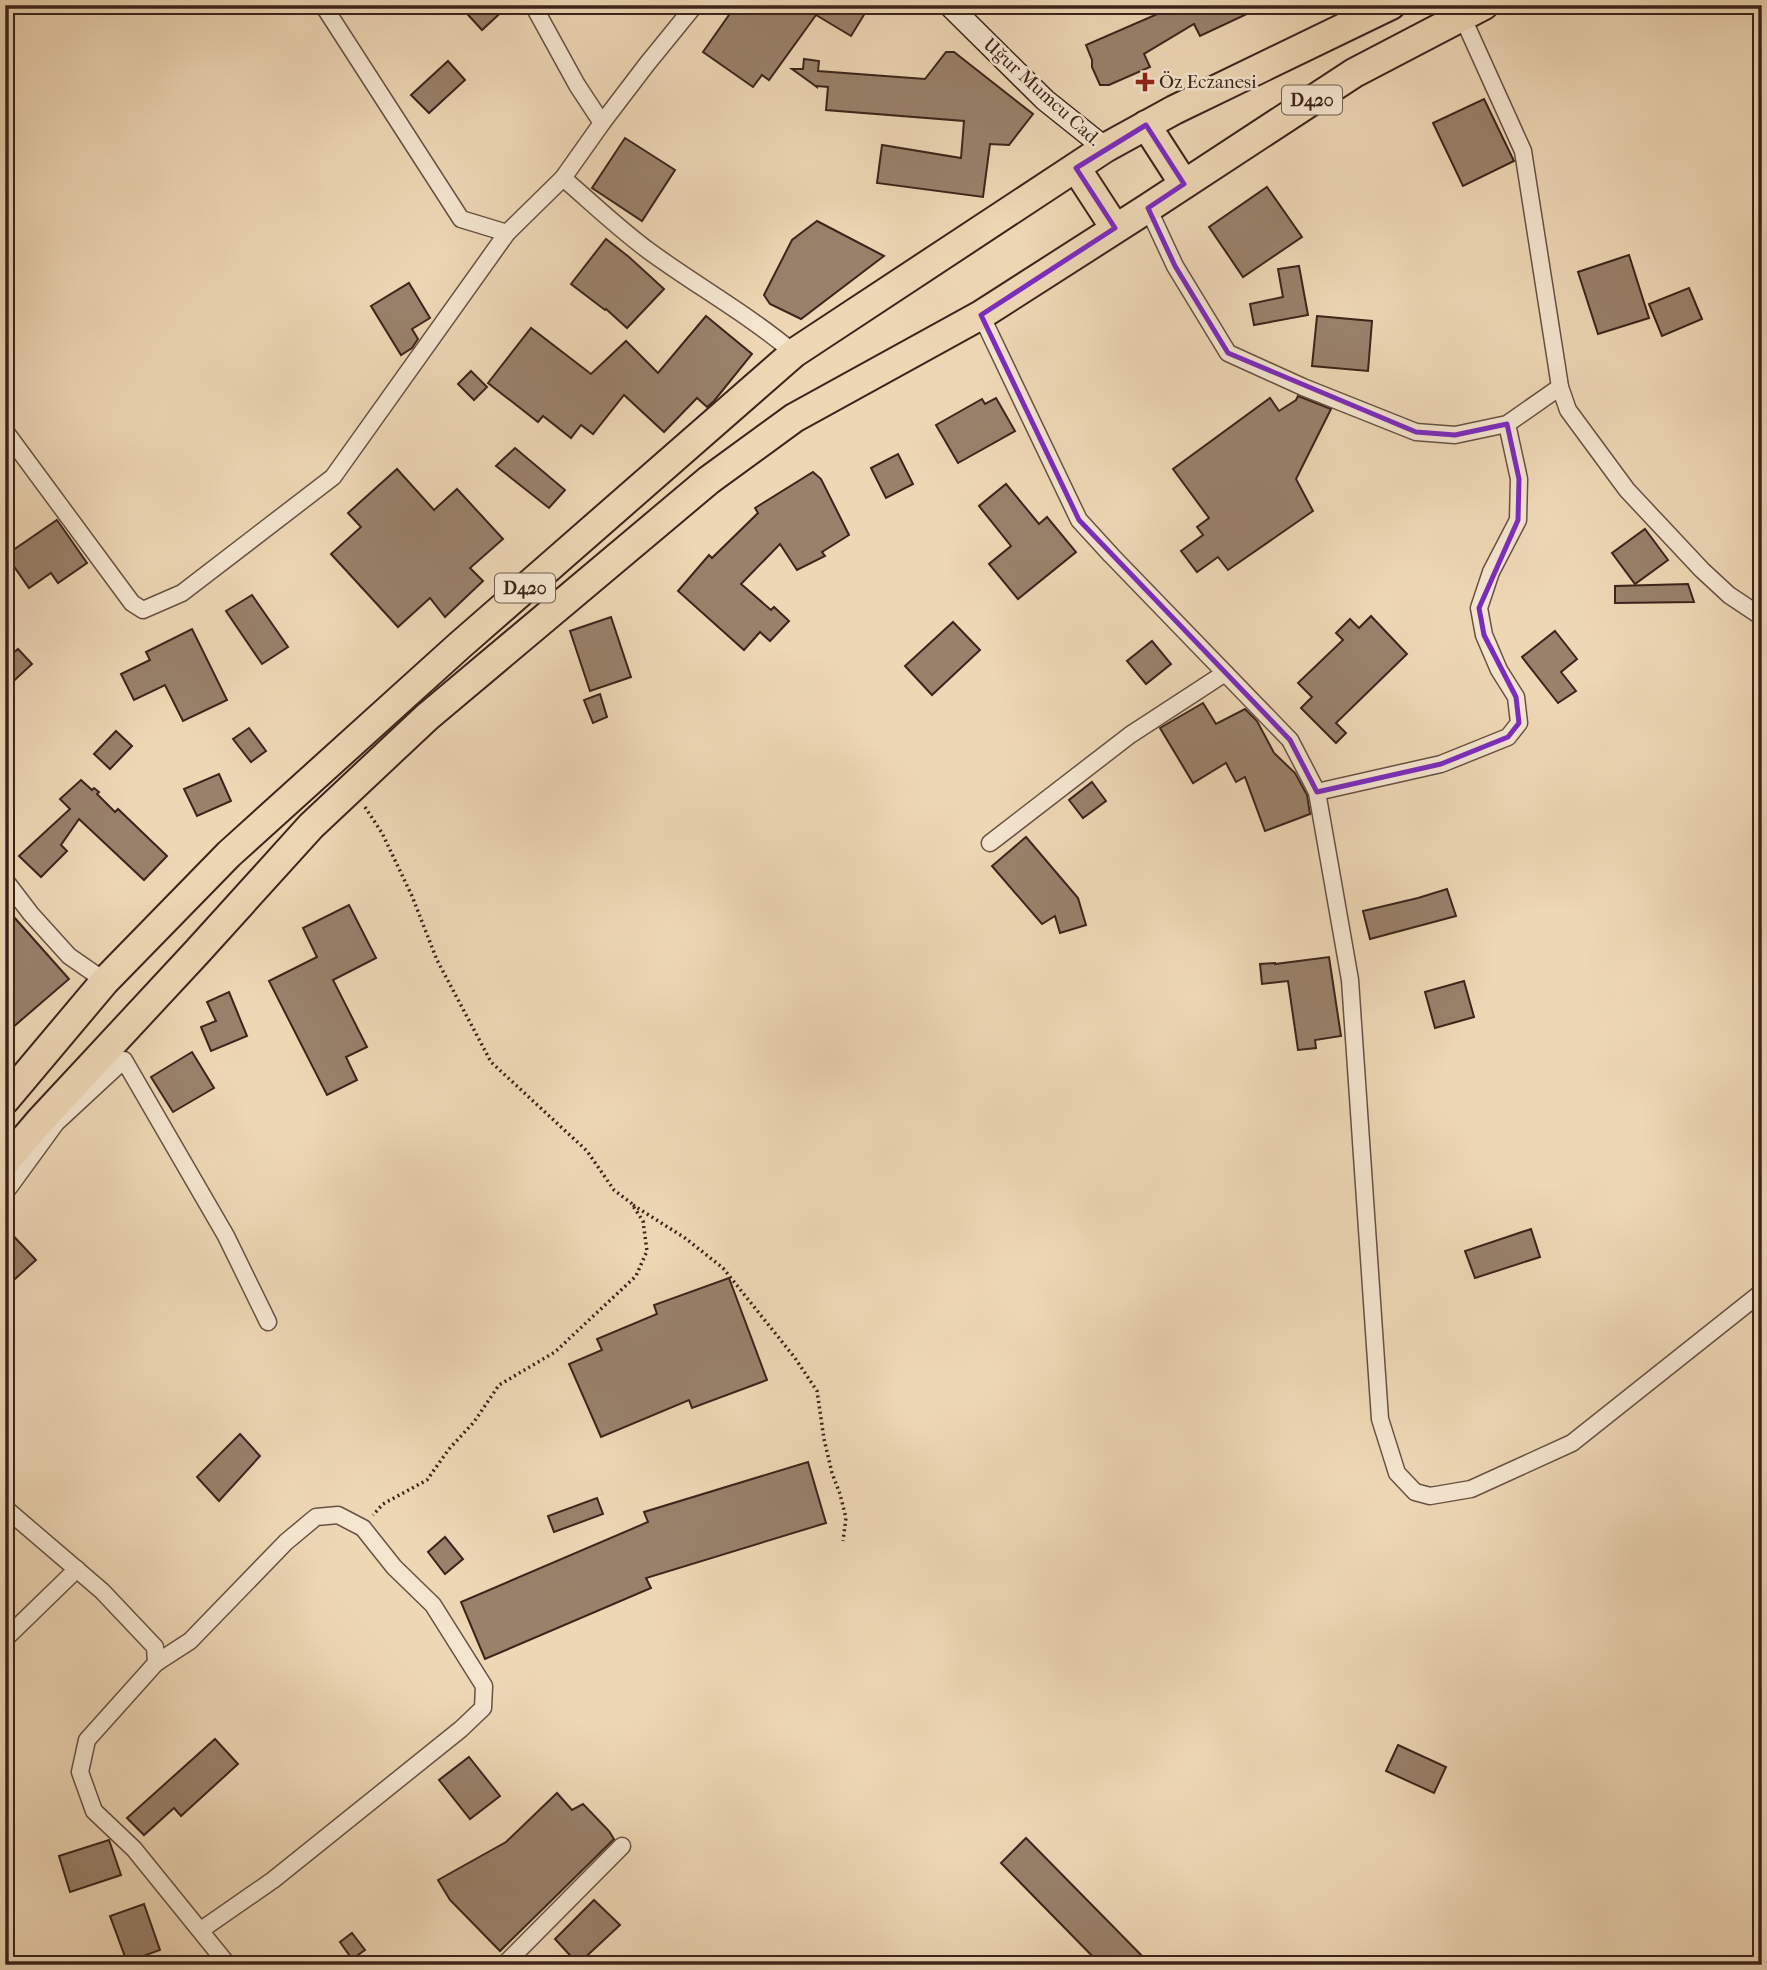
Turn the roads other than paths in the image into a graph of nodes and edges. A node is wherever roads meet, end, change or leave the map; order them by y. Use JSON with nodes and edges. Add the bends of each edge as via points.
{"nodes":[{"id":1,"x":323,"y":5,"type":"edge"},
{"id":2,"x":533,"y":5,"type":"edge"},
{"id":3,"x":695,"y":5,"type":"edge"},
{"id":4,"x":948,"y":5,"type":"edge"},
{"id":5,"x":1391,"y":5,"type":"edge"},
{"id":6,"x":1473,"y":10,"type":"edge"},
{"id":7,"x":603,"y":123,"type":"junction"},
{"id":8,"x":1146,"y":125,"type":"junction"},
{"id":9,"x":1105,"y":148,"type":"junction"},
{"id":10,"x":1076,"y":168,"type":"junction"},
{"id":11,"x":563,"y":178,"type":"junction"},
{"id":12,"x":1184,"y":184,"type":"junction"},
{"id":13,"x":1148,"y":208,"type":"junction"},
{"id":14,"x":1115,"y":228,"type":"junction"},
{"id":15,"x":508,"y":233,"type":"junction"},
{"id":16,"x":981,"y":315,"type":"junction"},
{"id":17,"x":794,"y":353,"type":"junction"},
{"id":18,"x":1560,"y":387,"type":"junction"},
{"id":19,"x":1507,"y":424,"type":"junction"},
{"id":20,"x":5,"y":431,"type":"edge"},
{"id":21,"x":1762,"y":617,"type":"edge"},
{"id":22,"x":1225,"y":673,"type":"junction"},
{"id":23,"x":1317,"y":792,"type":"junction"},
{"id":24,"x":990,"y":843,"type":"dead end"},
{"id":25,"x":5,"y":880,"type":"edge"},
{"id":26,"x":105,"y":981,"type":"junction"},
{"id":27,"x":5,"y":1100,"type":"edge"},
{"id":28,"x":5,"y":1162,"type":"edge"},
{"id":29,"x":5,"y":1193,"type":"edge"},
{"id":30,"x":1762,"y":1292,"type":"edge"},
{"id":31,"x":268,"y":1322,"type":"dead end"},
{"id":32,"x":5,"y":1508,"type":"edge"},
{"id":33,"x":77,"y":1569,"type":"junction"},
{"id":34,"x":5,"y":1639,"type":"edge"},
{"id":35,"x":156,"y":1663,"type":"junction"},
{"id":36,"x":622,"y":1846,"type":"dead end"},
{"id":37,"x":201,"y":1930,"type":"junction"},
{"id":38,"x":228,"y":1965,"type":"edge"},
{"id":39,"x":504,"y":1965,"type":"edge"}],
"edges":[{"from":1,"to":15,"type":"street","via":[[461,219]]},
{"from":2,"to":7,"type":"street"},
{"from":3,"to":7,"type":"street"},
{"from":4,"to":9,"type":"street","name":"Uğur Mumcu Cad.","via":[[1045,100]]},
{"from":5,"to":8,"type":"highway","number":"D420"},
{"from":6,"to":12,"type":"highway","number":"D420","via":[[1354,73]]},
{"from":6,"to":18,"type":"street","via":[[1523,151]]},
{"from":7,"to":11,"type":"street"},
{"from":8,"to":9,"type":"highway","number":"D420"},
{"from":8,"to":12,"type":"highway"},
{"from":9,"to":10,"type":"highway","number":"D420"},
{"from":10,"to":14,"type":"highway"},
{"from":10,"to":17,"type":"highway","number":"D420"},
{"from":11,"to":15,"type":"street"},
{"from":11,"to":17,"type":"street","via":[[645,248]]},
{"from":12,"to":13,"type":"highway","number":"D420"},
{"from":13,"to":14,"type":"highway"},
{"from":13,"to":19,"type":"street","via":[[1175,266],[1228,353],[1416,432],[1455,435]]},
{"from":14,"to":16,"type":"highway"},
{"from":15,"to":20,"type":"street","via":[[333,477],[182,593],[143,610],[132,603]]},
{"from":16,"to":22,"type":"street","via":[[1079,520]]},
{"from":16,"to":28,"type":"highway","via":[[794,418],[709,480],[427,717],[311,826]]},
{"from":17,"to":26,"type":"highway","number":"D420","via":[[249,836]]},
{"from":18,"to":19,"type":"street"},
{"from":18,"to":21,"type":"street","via":[[1568,410],[1627,490],[1729,595]]},
{"from":19,"to":23,"type":"street","via":[[1519,479],[1518,520],[1491,572],[1479,608],[1484,635],[1516,697],[1519,723],[1508,737],[1441,764]]},
{"from":22,"to":23,"type":"street","via":[[1290,740]]},
{"from":22,"to":24,"type":"street","via":[[1130,735]]},
{"from":23,"to":30,"type":"street","via":[[1350,980],[1381,1419],[1397,1473],[1415,1492],[1443,1494],[1471,1489],[1572,1443]]},
{"from":25,"to":26,"type":"street","via":[[69,956]]},
{"from":26,"to":27,"type":"highway","number":"D420"},
{"from":29,"to":31,"type":"street","via":[[56,1123],[124,1059],[226,1236]]},
{"from":32,"to":33,"type":"street"},
{"from":33,"to":34,"type":"street"},
{"from":33,"to":35,"type":"street","via":[[155,1647]]},
{"from":35,"to":37,"type":"street","via":[[87,1740],[80,1772],[94,1811],[134,1849]]},
{"from":35,"to":37,"type":"street","via":[[190,1641],[316,1517],[338,1515],[363,1528],[433,1605],[484,1686],[484,1708],[461,1728],[317,1846]]},
{"from":36,"to":39,"type":"street"},
{"from":37,"to":38,"type":"street"}]}
